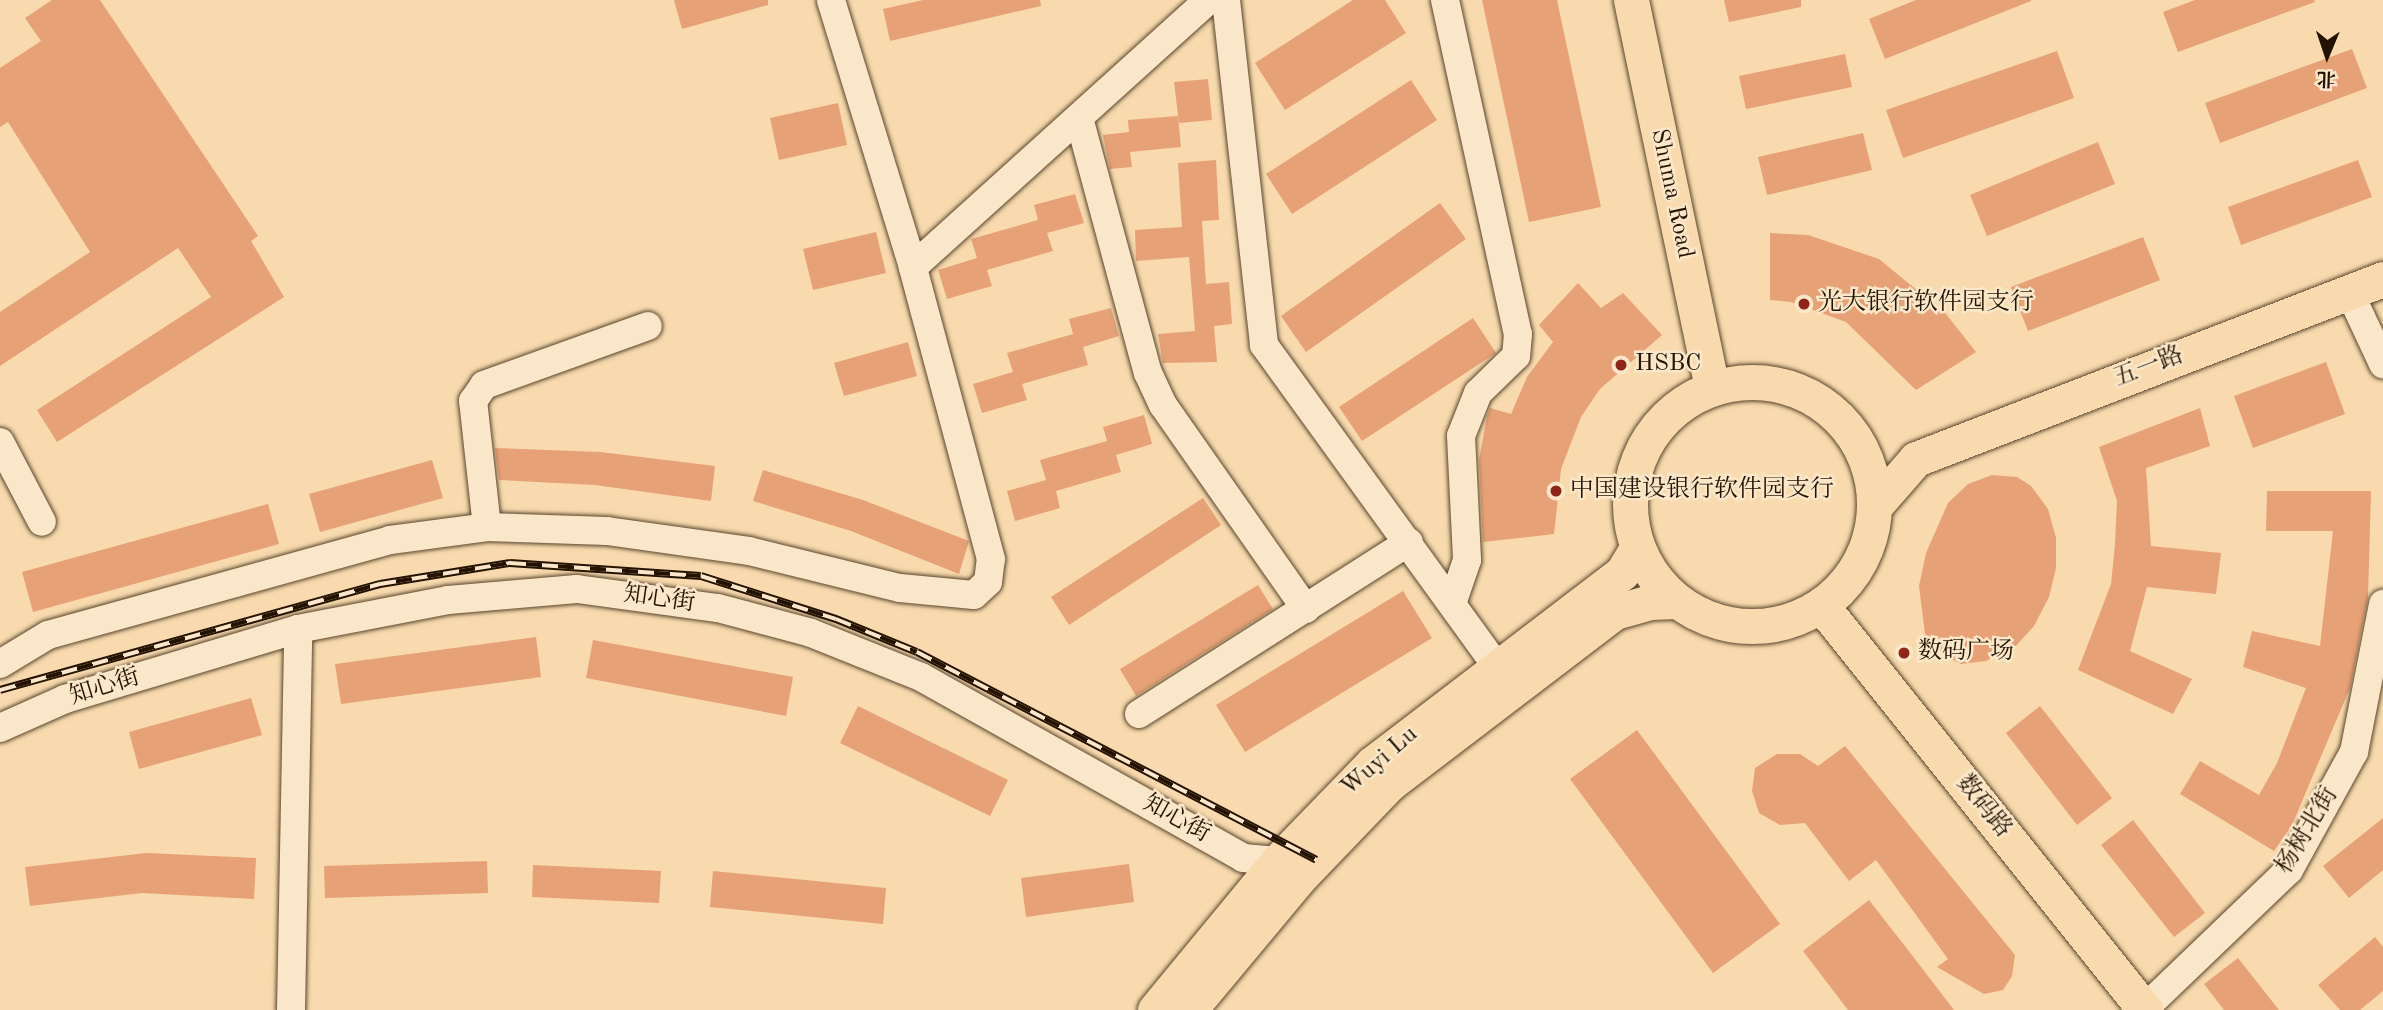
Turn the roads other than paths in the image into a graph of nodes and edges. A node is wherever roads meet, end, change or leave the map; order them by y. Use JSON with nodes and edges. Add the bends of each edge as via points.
{"nodes":[{"id":1,"x":831,"y":0,"type":"edge"},
{"id":2,"x":1209,"y":0,"type":"edge"},
{"id":3,"x":1226,"y":0,"type":"edge"},
{"id":4,"x":1445,"y":0,"type":"edge"},
{"id":5,"x":1631,"y":0,"type":"edge"},
{"id":6,"x":1654,"y":0,"type":"edge"},
{"id":7,"x":1079,"y":118,"type":"junction"},
{"id":8,"x":913,"y":267,"type":"junction"},
{"id":9,"x":2383,"y":279,"type":"edge"},
{"id":10,"x":2348,"y":291,"type":"junction"},
{"id":11,"x":648,"y":326,"type":"dead end"},
{"id":12,"x":2383,"y":365,"type":"edge"},
{"id":13,"x":1722,"y":386,"type":"junction"},
{"id":14,"x":1857,"y":441,"type":"junction"},
{"id":15,"x":0,"y":442,"type":"edge"},
{"id":16,"x":1916,"y":458,"type":"junction"},
{"id":17,"x":1874,"y":508,"type":"junction"},
{"id":18,"x":42,"y":522,"type":"dead end"},
{"id":19,"x":486,"y":527,"type":"junction"},
{"id":20,"x":1409,"y":542,"type":"junction"},
{"id":21,"x":1637,"y":548,"type":"junction"},
{"id":22,"x":1677,"y":601,"type":"junction"},
{"id":23,"x":1452,"y":604,"type":"junction"},
{"id":24,"x":2383,"y":604,"type":"edge"},
{"id":25,"x":1821,"y":605,"type":"junction"},
{"id":26,"x":1306,"y":609,"type":"junction"},
{"id":27,"x":298,"y":629,"type":"junction"},
{"id":28,"x":0,"y":664,"type":"edge"},
{"id":29,"x":1498,"y":668,"type":"junction"},
{"id":30,"x":1139,"y":714,"type":"dead end"},
{"id":31,"x":0,"y":727,"type":"edge"},
{"id":32,"x":1278,"y":861,"type":"junction"},
{"id":33,"x":291,"y":1010,"type":"edge"},
{"id":34,"x":1155,"y":1010,"type":"edge"},
{"id":35,"x":1189,"y":1010,"type":"edge"},
{"id":36,"x":2145,"y":1010,"type":"edge"}],
"edges":[{"from":1,"to":8,"type":"street"},
{"from":2,"to":7,"type":"street"},
{"from":3,"to":20,"type":"street","via":[[1264,345]]},
{"from":4,"to":23,"type":"street","via":[[1518,334],[1516,355],[1478,393],[1461,436],[1467,560]]},
{"from":5,"to":13,"type":"main road","name":"Shuma Road"},
{"from":6,"to":13,"type":"main road","name":"Shuma Road"},
{"from":7,"to":8,"type":"street"},
{"from":7,"to":26,"type":"street","via":[[1149,373],[1163,405]]},
{"from":8,"to":19,"type":"street","via":[[991,559],[988,582],[974,595],[900,588],[749,551],[620,532]]},
{"from":9,"to":10,"type":"main road","name":"五一路"},
{"from":10,"to":12,"type":"street"},
{"from":10,"to":16,"type":"main road","name":"五一路"},
{"from":11,"to":19,"type":"street","via":[[484,386],[473,401]]},
{"from":13,"to":14,"type":"main road","via":[[1763,381],[1798,390],[1829,408]]},
{"from":13,"to":21,"type":"main road","via":[[1687,399],[1655,427],[1635,464],[1629,507]]},
{"from":14,"to":16,"type":"main road","via":[[1872,455]]},
{"from":14,"to":17,"type":"main road","via":[[1869,466]]},
{"from":15,"to":18,"type":"street"},
{"from":16,"to":17,"type":"main road"},
{"from":17,"to":25,"type":"main road","via":[[1862,558],[1844,584]]},
{"from":19,"to":28,"type":"street","via":[[390,540],[48,635]]},
{"from":20,"to":23,"type":"street"},
{"from":20,"to":26,"type":"street"},
{"from":21,"to":22,"type":"main road","via":[[1654,578]]},
{"from":21,"to":29,"type":"main road","name":"Wuyi Lu","via":[[1622,573]]},
{"from":22,"to":25,"type":"main road","via":[[1711,619],[1749,626],[1786,621]]},
{"from":22,"to":35,"type":"main road","name":"Wuyi Lu","via":[[1650,602],[1615,612],[1389,784],[1298,879]]},
{"from":23,"to":29,"type":"street"},
{"from":24,"to":36,"type":"street","name":"杨树北街","via":[[2354,752],[2290,870]]},
{"from":25,"to":36,"type":"main road","name":"数码路"},
{"from":26,"to":30,"type":"street"},
{"from":27,"to":31,"type":"street","name":"知心街","via":[[65,699]]},
{"from":27,"to":32,"type":"street","name":"知心街","via":[[448,600],[577,589],[718,608],[811,633],[921,677],[1243,858]]},
{"from":27,"to":33,"type":"street"},
{"from":29,"to":32,"type":"main road","name":"Wuyi Lu","via":[[1372,764]]},
{"from":32,"to":34,"type":"main road","name":"Wuyi Lu"}]}
